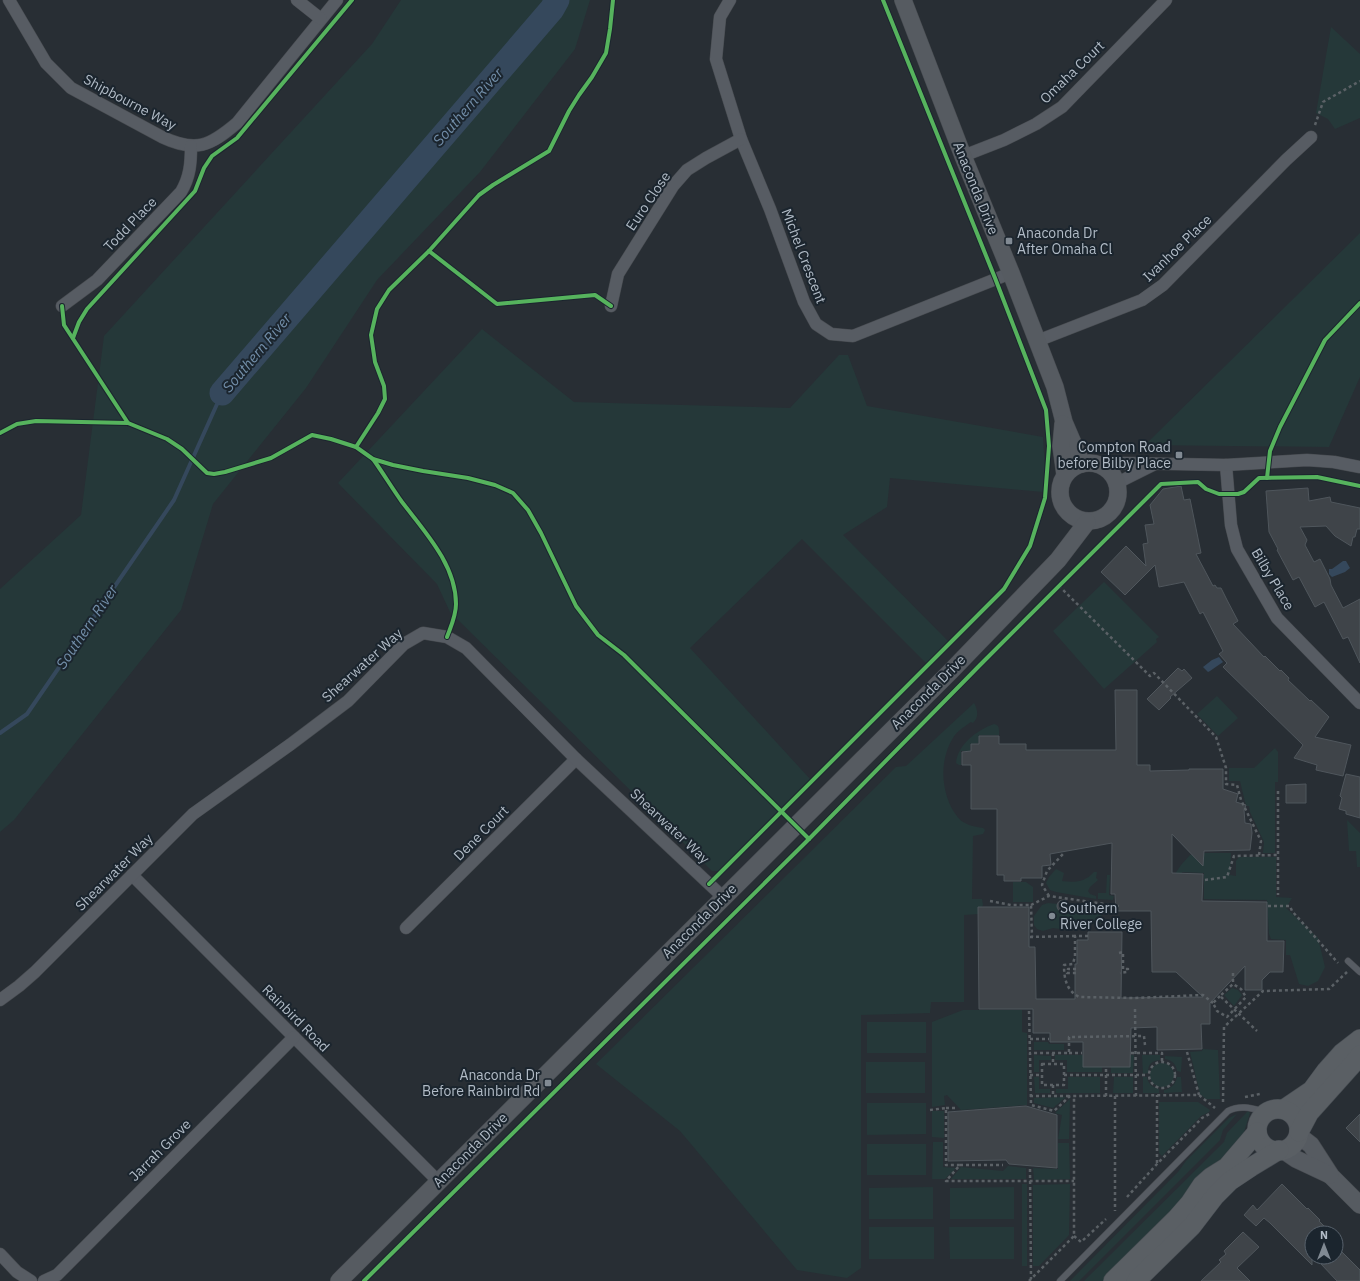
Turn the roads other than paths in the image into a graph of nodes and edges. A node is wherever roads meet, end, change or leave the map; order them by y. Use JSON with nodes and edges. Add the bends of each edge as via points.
{"nodes":[{"id":1,"x":9,"y":0,"type":"edge"},
{"id":2,"x":297,"y":0,"type":"edge"},
{"id":3,"x":337,"y":0,"type":"edge"},
{"id":4,"x":730,"y":0,"type":"edge"},
{"id":5,"x":903,"y":0,"type":"edge"},
{"id":6,"x":1166,"y":0,"type":"edge"},
{"id":7,"x":321,"y":19,"type":"junction"},
{"id":8,"x":1311,"y":137,"type":"road end"},
{"id":9,"x":741,"y":139,"type":"junction"},
{"id":10,"x":191,"y":146,"type":"junction"},
{"id":11,"x":963,"y":156,"type":"junction"},
{"id":12,"x":1011,"y":273,"type":"junction"},
{"id":13,"x":62,"y":306,"type":"dead end"},
{"id":14,"x":611,"y":306,"type":"dead end"},
{"id":15,"x":1037,"y":341,"type":"junction"},
{"id":16,"x":1064,"y":422,"type":"junction"},
{"id":17,"x":1082,"y":464,"type":"junction"},
{"id":18,"x":1156,"y":464,"type":"junction"},
{"id":19,"x":1226,"y":465,"type":"junction"},
{"id":20,"x":1360,"y":467,"type":"edge"},
{"id":21,"x":1107,"y":469,"type":"junction"},
{"id":22,"x":1065,"y":476,"type":"junction"},
{"id":23,"x":1117,"y":483,"type":"junction"},
{"id":24,"x":1071,"y":516,"type":"junction"},
{"id":25,"x":1087,"y":522,"type":"junction"},
{"id":26,"x":1058,"y":560,"type":"junction"},
{"id":27,"x":1360,"y":702,"type":"edge"},
{"id":28,"x":576,"y":759,"type":"junction"},
{"id":29,"x":132,"y":876,"type":"junction"},
{"id":30,"x":723,"y":897,"type":"junction"},
{"id":31,"x":406,"y":928,"type":"dead end"},
{"id":32,"x":1348,"y":961,"type":"dead end"},
{"id":33,"x":1360,"y":972,"type":"edge"},
{"id":34,"x":0,"y":1000,"type":"edge"},
{"id":35,"x":294,"y":1037,"type":"junction"},
{"id":36,"x":1360,"y":1038,"type":"edge"},
{"id":37,"x":1360,"y":1055,"type":"edge"},
{"id":38,"x":1276,"y":1111,"type":"junction"},
{"id":39,"x":1257,"y":1132,"type":"junction"},
{"id":40,"x":1299,"y":1134,"type":"junction"},
{"id":41,"x":1281,"y":1150,"type":"junction"},
{"id":42,"x":1331,"y":1176,"type":"junction"},
{"id":43,"x":438,"y":1182,"type":"junction"},
{"id":44,"x":1360,"y":1205,"type":"edge"},
{"id":45,"x":0,"y":1254,"type":"edge"},
{"id":46,"x":32,"y":1281,"type":"edge"},
{"id":47,"x":44,"y":1281,"type":"edge"},
{"id":48,"x":339,"y":1281,"type":"edge"},
{"id":49,"x":1060,"y":1281,"type":"edge"},
{"id":50,"x":1113,"y":1281,"type":"edge"},
{"id":51,"x":1136,"y":1281,"type":"edge"}],
"edges":[{"from":1,"to":10,"type":"street","name":"Shipbourne Way","via":[[46,63],[70,88],[175,144]]},
{"from":2,"to":7,"type":"street"},
{"from":3,"to":7,"type":"street","name":"Shipbourne Way"},
{"from":4,"to":9,"type":"street","name":"Michel Crescent","via":[[720,17],[716,58]]},
{"from":5,"to":11,"type":"main road","name":"Anaconda Drive"},
{"from":6,"to":11,"type":"street","name":"Omaha Court","via":[[1062,107],[1004,140]]},
{"from":7,"to":10,"type":"street","name":"Shipbourne Way","via":[[237,123],[213,141]]},
{"from":8,"to":15,"type":"street","name":"Ivanhoe Place","via":[[1163,285],[1142,300]]},
{"from":9,"to":12,"type":"street","name":"Michel Crescent","via":[[804,302],[816,324],[831,334],[854,336]]},
{"from":9,"to":14,"type":"street","name":"Euro Close","via":[[687,170],[673,186],[618,274]]},
{"from":10,"to":13,"type":"street","name":"Todd Place","via":[[190,171],[181,192],[97,280]]},
{"from":11,"to":12,"type":"main road","name":"Anaconda Drive"},
{"from":12,"to":15,"type":"main road","name":"Anaconda Drive"},
{"from":15,"to":16,"type":"main road","name":"Anaconda Drive","via":[[1055,387]]},
{"from":16,"to":17,"type":"main road","name":"Anaconda Drive"},
{"from":16,"to":22,"type":"main road","name":"Anaconda Drive","via":[[1061,446]]},
{"from":17,"to":21,"type":"main road","via":[[1091,463]]},
{"from":17,"to":22,"type":"main road","via":[[1070,470]]},
{"from":18,"to":19,"type":"street"},
{"from":18,"to":21,"type":"street","via":[[1122,463]]},
{"from":18,"to":23,"type":"street"},
{"from":19,"to":20,"type":"street","via":[[1307,460]]},
{"from":19,"to":27,"type":"street","name":"Bilby Place","via":[[1231,525],[1237,549],[1277,618]]},
{"from":21,"to":23,"type":"main road"},
{"from":22,"to":24,"type":"main road","name":"Anaconda Drive","via":[[1061,484],[1061,501]]},
{"from":23,"to":25,"type":"main road","via":[[1119,493],[1113,510],[1106,517]]},
{"from":24,"to":25,"type":"main road"},
{"from":24,"to":26,"type":"main road","name":"Anaconda Drive"},
{"from":25,"to":26,"type":"main road","name":"Anaconda Drive"},
{"from":26,"to":30,"type":"main road","name":"Anaconda Drive"},
{"from":28,"to":29,"type":"street","name":"Shearwater Way","via":[[466,648],[447,637],[423,633],[404,644],[348,701],[193,814]]},
{"from":28,"to":30,"type":"street","name":"Shearwater Way"},
{"from":28,"to":31,"type":"street","name":"Dene Court"},
{"from":29,"to":34,"type":"street","name":"Shearwater Way","via":[[35,972]]},
{"from":29,"to":35,"type":"street","name":"Rainbird Road"},
{"from":30,"to":43,"type":"main road","name":"Anaconda Drive"},
{"from":32,"to":33,"type":"lane"},
{"from":35,"to":43,"type":"street","name":"Rainbird Road"},
{"from":35,"to":47,"type":"street","name":"Jarrah Grove","via":[[57,1275]]},
{"from":36,"to":38,"type":"main road","via":[[1326,1070],[1312,1090]]},
{"from":37,"to":40,"type":"main road","via":[[1309,1113]]},
{"from":38,"to":39,"type":"main road","via":[[1259,1120]]},
{"from":38,"to":40,"type":"main road","via":[[1294,1116]]},
{"from":38,"to":49,"type":"lane","via":[[1243,1107],[1228,1111]]},
{"from":39,"to":41,"type":"main road","via":[[1267,1147]]},
{"from":39,"to":50,"type":"main road","via":[[1228,1167],[1202,1185],[1176,1219]]},
{"from":40,"to":41,"type":"main road","via":[[1293,1144]]},
{"from":40,"to":42,"type":"main road","via":[[1311,1145]]},
{"from":41,"to":42,"type":"main road"},
{"from":41,"to":51,"type":"main road","via":[[1230,1182],[1215,1196],[1192,1226]]},
{"from":42,"to":44,"type":"main road"},
{"from":43,"to":48,"type":"main road","name":"Anaconda Drive"},
{"from":45,"to":46,"type":"street","via":[[17,1272]]}]}
